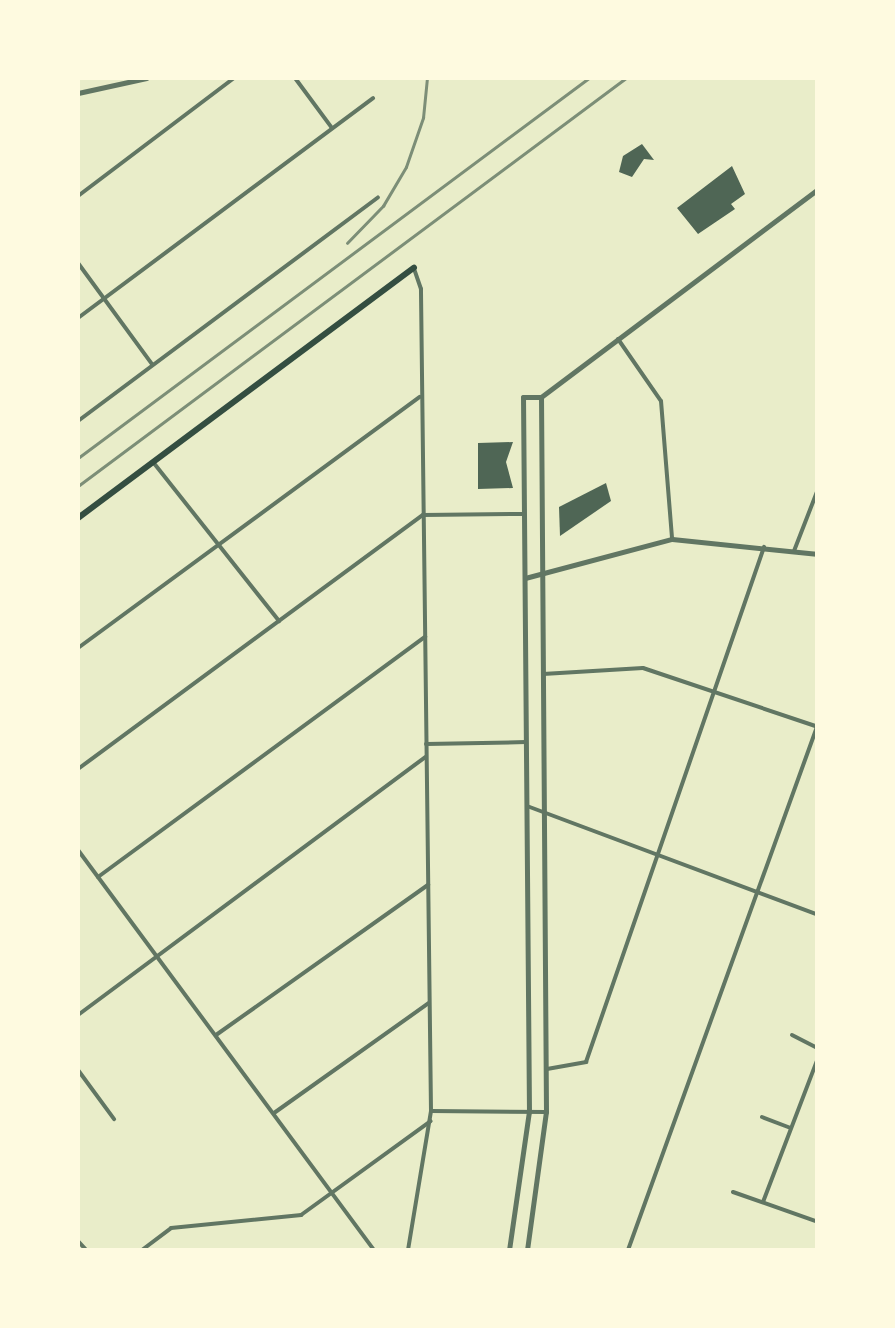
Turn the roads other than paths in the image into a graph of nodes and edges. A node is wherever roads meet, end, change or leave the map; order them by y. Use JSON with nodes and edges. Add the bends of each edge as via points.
{"nodes":[{"id":1,"x":146,"y":78,"type":"edge"},
{"id":2,"x":234,"y":78,"type":"edge"},
{"id":3,"x":295,"y":78,"type":"edge"},
{"id":4,"x":78,"y":93,"type":"edge"},
{"id":5,"x":373,"y":98,"type":"dead end"},
{"id":6,"x":332,"y":128,"type":"junction"},
{"id":7,"x":818,"y":190,"type":"edge"},
{"id":8,"x":78,"y":196,"type":"edge"},
{"id":9,"x":378,"y":197,"type":"dead end"},
{"id":10,"x":78,"y":264,"type":"edge"},
{"id":11,"x":414,"y":268,"type":"joint"},
{"id":12,"x":104,"y":298,"type":"junction"},
{"id":13,"x":78,"y":318,"type":"edge"},
{"id":14,"x":618,"y":339,"type":"junction"},
{"id":15,"x":153,"y":364,"type":"junction"},
{"id":16,"x":422,"y":396,"type":"junction"},
{"id":17,"x":541,"y":397,"type":"junction"},
{"id":18,"x":78,"y":421,"type":"edge"},
{"id":19,"x":153,"y":462,"type":"junction"},
{"id":20,"x":818,"y":489,"type":"edge"},
{"id":21,"x":524,"y":514,"type":"junction"},
{"id":22,"x":423,"y":516,"type":"junction"},
{"id":23,"x":78,"y":518,"type":"edge"},
{"id":24,"x":672,"y":539,"type":"junction"},
{"id":25,"x":220,"y":544,"type":"junction"},
{"id":26,"x":764,"y":547,"type":"junction"},
{"id":27,"x":794,"y":551,"type":"junction"},
{"id":28,"x":818,"y":554,"type":"edge"},
{"id":29,"x":525,"y":578,"type":"junction"},
{"id":30,"x":542,"y":578,"type":"junction"},
{"id":31,"x":280,"y":621,"type":"junction"},
{"id":32,"x":425,"y":637,"type":"junction"},
{"id":33,"x":78,"y":648,"type":"edge"},
{"id":34,"x":543,"y":674,"type":"junction"},
{"id":35,"x":712,"y":690,"type":"junction"},
{"id":36,"x":817,"y":726,"type":"edge"},
{"id":37,"x":526,"y":742,"type":"junction"},
{"id":38,"x":426,"y":744,"type":"junction"},
{"id":39,"x":426,"y":757,"type":"junction"},
{"id":40,"x":78,"y":769,"type":"edge"},
{"id":41,"x":527,"y":806,"type":"junction"},
{"id":42,"x":544,"y":813,"type":"junction"},
{"id":43,"x":78,"y":850,"type":"edge"},
{"id":44,"x":656,"y":854,"type":"junction"},
{"id":45,"x":97,"y":877,"type":"junction"},
{"id":46,"x":428,"y":886,"type":"junction"},
{"id":47,"x":758,"y":891,"type":"junction"},
{"id":48,"x":818,"y":916,"type":"edge"},
{"id":49,"x":156,"y":956,"type":"junction"},
{"id":50,"x":429,"y":1003,"type":"junction"},
{"id":51,"x":78,"y":1015,"type":"edge"},
{"id":52,"x":792,"y":1034,"type":"dead end"},
{"id":53,"x":215,"y":1036,"type":"junction"},
{"id":54,"x":818,"y":1048,"type":"edge"},
{"id":55,"x":818,"y":1058,"type":"edge"},
{"id":56,"x":547,"y":1069,"type":"junction"},
{"id":57,"x":78,"y":1070,"type":"edge"},
{"id":58,"x":431,"y":1111,"type":"junction"},
{"id":59,"x":529,"y":1112,"type":"junction"},
{"id":60,"x":546,"y":1112,"type":"junction"},
{"id":61,"x":274,"y":1113,"type":"junction"},
{"id":62,"x":762,"y":1117,"type":"dead end"},
{"id":63,"x":114,"y":1119,"type":"dead end"},
{"id":64,"x":430,"y":1121,"type":"junction"},
{"id":65,"x":790,"y":1128,"type":"junction"},
{"id":66,"x":733,"y":1192,"type":"dead end"},
{"id":67,"x":333,"y":1195,"type":"junction"},
{"id":68,"x":763,"y":1202,"type":"junction"},
{"id":69,"x":818,"y":1222,"type":"edge"},
{"id":70,"x":78,"y":1241,"type":"edge"},
{"id":71,"x":86,"y":1250,"type":"edge"},
{"id":72,"x":142,"y":1250,"type":"edge"},
{"id":73,"x":374,"y":1250,"type":"edge"},
{"id":74,"x":408,"y":1250,"type":"edge"},
{"id":75,"x":509,"y":1250,"type":"edge"},
{"id":76,"x":526,"y":1250,"type":"edge"},
{"id":77,"x":628,"y":1250,"type":"edge"}],
"edges":[{"from":1,"to":4,"type":"street"},
{"from":2,"to":8,"type":"street"},
{"from":3,"to":6,"type":"street"},
{"from":5,"to":6,"type":"street"},
{"from":6,"to":12,"type":"street"},
{"from":7,"to":14,"type":"street"},
{"from":9,"to":15,"type":"street"},
{"from":10,"to":12,"type":"street"},
{"from":11,"to":16,"type":"street","via":[[421,289]]},
{"from":11,"to":19,"type":"main road"},
{"from":12,"to":13,"type":"street"},
{"from":12,"to":15,"type":"street"},
{"from":14,"to":17,"type":"street"},
{"from":14,"to":24,"type":"street","via":[[661,401]]},
{"from":15,"to":18,"type":"street"},
{"from":16,"to":22,"type":"street"},
{"from":16,"to":25,"type":"street"},
{"from":17,"to":21,"type":"street","via":[[523,397]]},
{"from":17,"to":30,"type":"street"},
{"from":19,"to":23,"type":"main road"},
{"from":19,"to":25,"type":"street"},
{"from":20,"to":27,"type":"street"},
{"from":21,"to":22,"type":"street"},
{"from":21,"to":29,"type":"street"},
{"from":22,"to":31,"type":"street"},
{"from":22,"to":32,"type":"street"},
{"from":24,"to":26,"type":"street"},
{"from":24,"to":30,"type":"street"},
{"from":25,"to":31,"type":"street"},
{"from":25,"to":33,"type":"street"},
{"from":26,"to":27,"type":"street"},
{"from":26,"to":35,"type":"street"},
{"from":27,"to":28,"type":"street"},
{"from":29,"to":30,"type":"street"},
{"from":29,"to":37,"type":"street"},
{"from":30,"to":34,"type":"street"},
{"from":31,"to":40,"type":"street"},
{"from":32,"to":38,"type":"street"},
{"from":32,"to":45,"type":"street"},
{"from":34,"to":35,"type":"street","via":[[643,668]]},
{"from":34,"to":42,"type":"street"},
{"from":35,"to":36,"type":"street"},
{"from":35,"to":44,"type":"street"},
{"from":36,"to":47,"type":"street"},
{"from":37,"to":38,"type":"street"},
{"from":37,"to":41,"type":"street"},
{"from":38,"to":39,"type":"street"},
{"from":39,"to":46,"type":"street"},
{"from":39,"to":49,"type":"street"},
{"from":41,"to":42,"type":"street"},
{"from":41,"to":59,"type":"street"},
{"from":42,"to":44,"type":"street"},
{"from":42,"to":56,"type":"street"},
{"from":43,"to":45,"type":"street"},
{"from":44,"to":47,"type":"street"},
{"from":44,"to":56,"type":"street","via":[[586,1062]]},
{"from":45,"to":49,"type":"street"},
{"from":46,"to":50,"type":"street"},
{"from":46,"to":53,"type":"street"},
{"from":47,"to":48,"type":"street"},
{"from":47,"to":77,"type":"street"},
{"from":49,"to":51,"type":"street"},
{"from":49,"to":53,"type":"street"},
{"from":50,"to":58,"type":"street"},
{"from":50,"to":61,"type":"street"},
{"from":52,"to":54,"type":"street"},
{"from":53,"to":61,"type":"street"},
{"from":55,"to":65,"type":"street"},
{"from":56,"to":60,"type":"street"},
{"from":57,"to":63,"type":"street"},
{"from":58,"to":59,"type":"street"},
{"from":58,"to":64,"type":"street"},
{"from":59,"to":60,"type":"street"},
{"from":59,"to":75,"type":"street"},
{"from":60,"to":76,"type":"street"},
{"from":61,"to":67,"type":"street"},
{"from":62,"to":65,"type":"street"},
{"from":64,"to":67,"type":"street"},
{"from":64,"to":74,"type":"street"},
{"from":65,"to":68,"type":"street"},
{"from":66,"to":68,"type":"street"},
{"from":67,"to":72,"type":"street","via":[[290,1218],[170,1228]]},
{"from":67,"to":73,"type":"street"},
{"from":68,"to":69,"type":"street"},
{"from":70,"to":71,"type":"street"}]}
